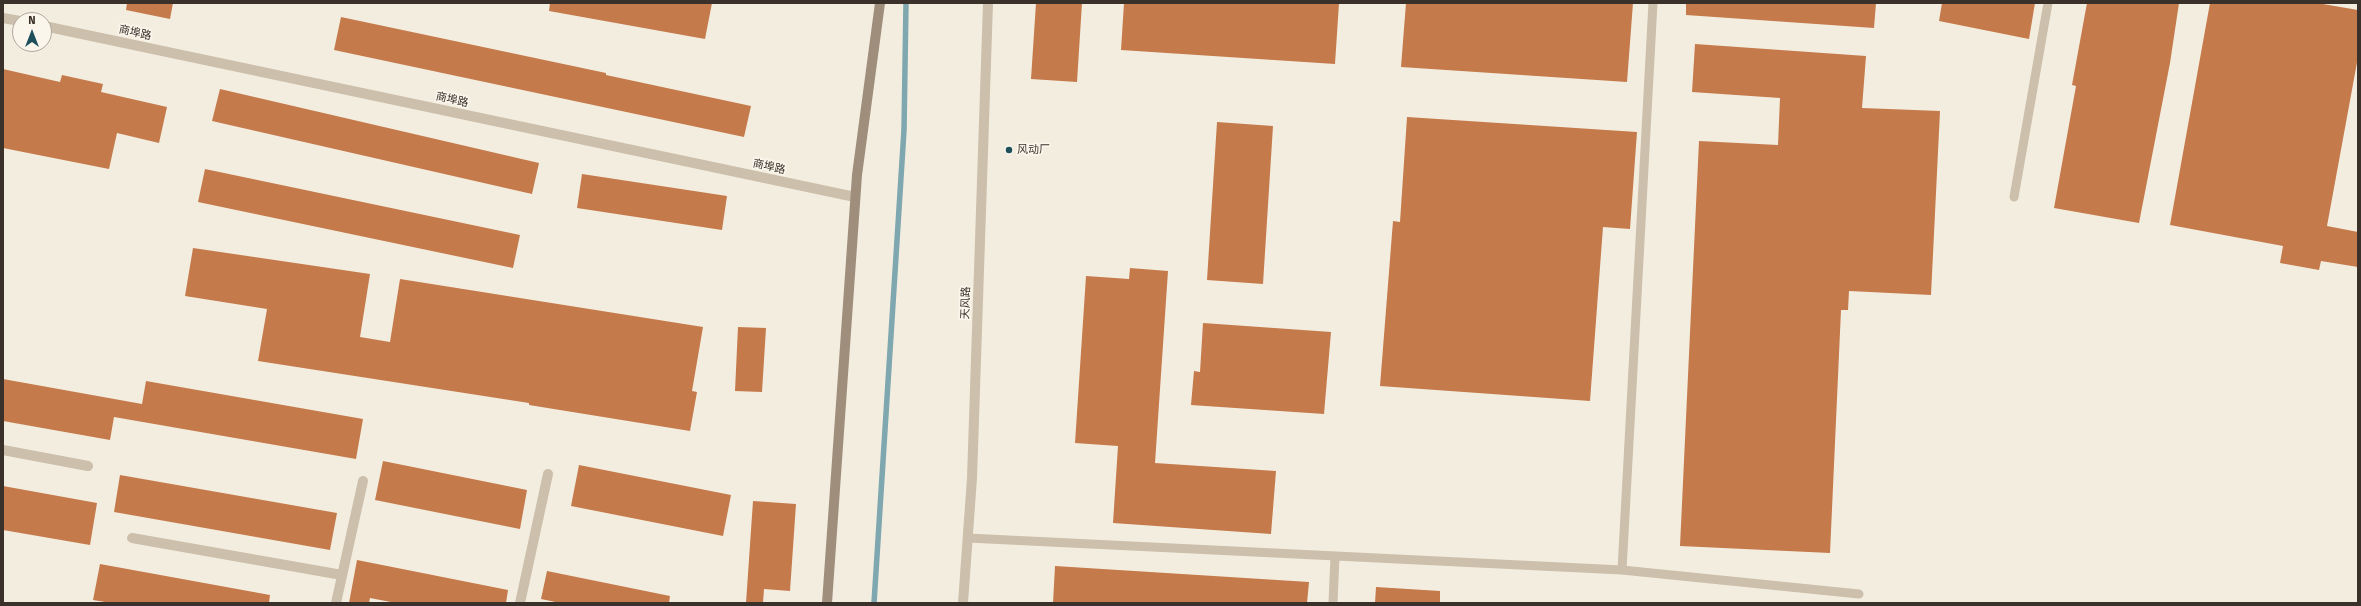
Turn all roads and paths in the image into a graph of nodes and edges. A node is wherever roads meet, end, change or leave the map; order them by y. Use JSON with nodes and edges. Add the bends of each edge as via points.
{"nodes":[{"id":1,"x":880,"y":3,"type":"edge"},
{"id":2,"x":988,"y":3,"type":"edge"},
{"id":3,"x":1653,"y":3,"type":"edge"},
{"id":4,"x":2048,"y":3,"type":"edge"},
{"id":5,"x":52,"y":28,"type":"edge"},
{"id":6,"x":855,"y":197,"type":"junction"},
{"id":7,"x":2014,"y":197,"type":"dead end"},
{"id":8,"x":3,"y":450,"type":"edge"},
{"id":9,"x":88,"y":466,"type":"dead end"},
{"id":10,"x":548,"y":474,"type":"dead end"},
{"id":11,"x":363,"y":482,"type":"dead end"},
{"id":12,"x":132,"y":538,"type":"dead end"},
{"id":13,"x":968,"y":538,"type":"junction"},
{"id":14,"x":1336,"y":556,"type":"junction"},
{"id":15,"x":1622,"y":570,"type":"junction"},
{"id":16,"x":342,"y":575,"type":"junction"},
{"id":17,"x":1859,"y":594,"type":"dead end"},
{"id":18,"x":336,"y":603,"type":"edge"},
{"id":19,"x":520,"y":603,"type":"edge"},
{"id":20,"x":827,"y":603,"type":"edge"},
{"id":21,"x":963,"y":603,"type":"edge"},
{"id":22,"x":1333,"y":603,"type":"edge"}],
"edges":[{"from":1,"to":6,"type":"main road"},
{"from":2,"to":13,"type":"street","name":"天风路"},
{"from":3,"to":15,"type":"lane"},
{"from":4,"to":7,"type":"lane"},
{"from":5,"to":6,"type":"street","name":"商埠路"},
{"from":6,"to":20,"type":"main road"},
{"from":8,"to":9,"type":"street"},
{"from":10,"to":19,"type":"street"},
{"from":11,"to":16,"type":"street"},
{"from":12,"to":16,"type":"street"},
{"from":13,"to":14,"type":"lane"},
{"from":13,"to":21,"type":"street","name":"天风路"},
{"from":14,"to":15,"type":"lane"},
{"from":14,"to":22,"type":"lane"},
{"from":15,"to":17,"type":"lane"},
{"from":16,"to":18,"type":"street"}]}
